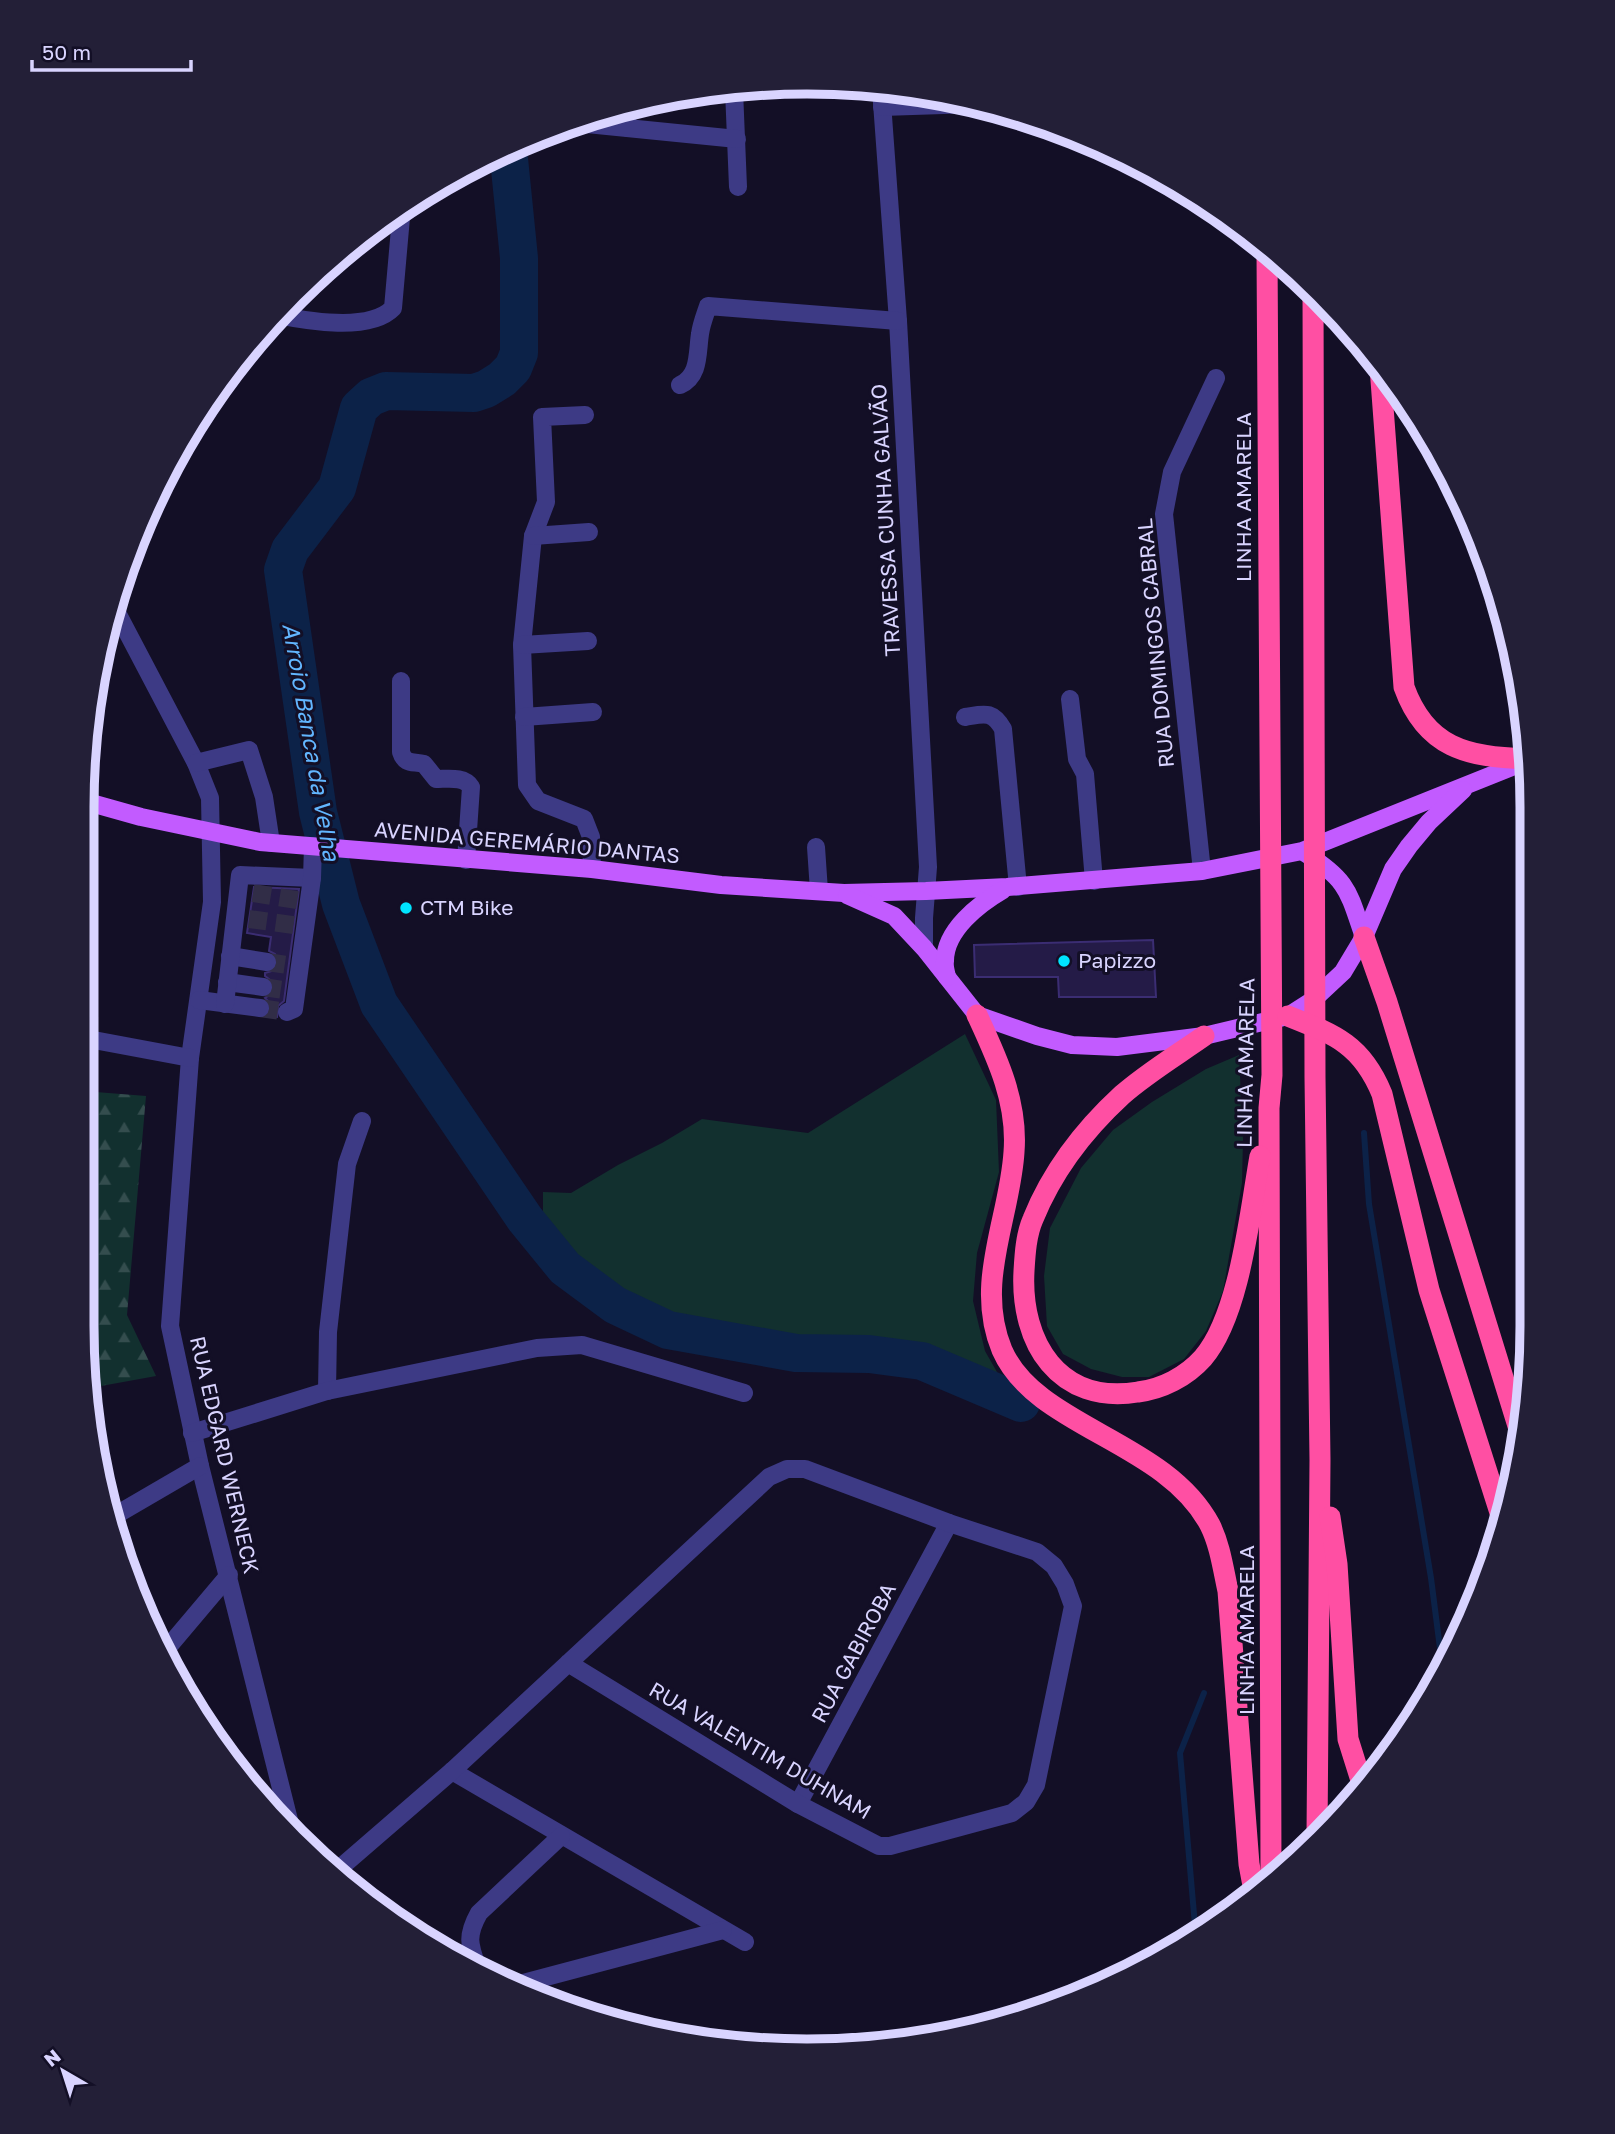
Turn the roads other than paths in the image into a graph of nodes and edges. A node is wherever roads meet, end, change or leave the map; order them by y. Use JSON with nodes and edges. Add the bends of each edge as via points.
{"nodes":[{"id":1,"x":881,"y":98,"type":"edge"},
{"id":2,"x":735,"y":99,"type":"edge"},
{"id":3,"x":627,"y":118,"type":"edge"},
{"id":4,"x":601,"y":125,"type":"edge"},
{"id":5,"x":628,"y":128,"type":"junction"},
{"id":6,"x":737,"y":139,"type":"junction"},
{"id":7,"x":738,"y":187,"type":"dead end"},
{"id":8,"x":401,"y":222,"type":"edge"},
{"id":9,"x":1267,"y":262,"type":"edge"},
{"id":10,"x":1313,"y":304,"type":"edge"},
{"id":11,"x":290,"y":317,"type":"edge"},
{"id":12,"x":898,"y":321,"type":"junction"},
{"id":13,"x":1216,"y":378,"type":"dead end"},
{"id":14,"x":680,"y":385,"type":"dead end"},
{"id":15,"x":1381,"y":385,"type":"edge"},
{"id":16,"x":585,"y":415,"type":"dead end"},
{"id":17,"x":589,"y":532,"type":"dead end"},
{"id":18,"x":533,"y":536,"type":"junction"},
{"id":19,"x":120,"y":619,"type":"edge"},
{"id":20,"x":589,"y":641,"type":"dead end"},
{"id":21,"x":522,"y":645,"type":"junction"},
{"id":22,"x":401,"y":681,"type":"dead end"},
{"id":23,"x":1070,"y":699,"type":"dead end"},
{"id":24,"x":593,"y":712,"type":"dead end"},
{"id":25,"x":965,"y":716,"type":"dead end"},
{"id":26,"x":524,"y":717,"type":"junction"},
{"id":27,"x":1519,"y":759,"type":"edge"},
{"id":28,"x":196,"y":763,"type":"junction"},
{"id":29,"x":1519,"y":763,"type":"edge"},
{"id":30,"x":1471,"y":783,"type":"junction"},
{"id":31,"x":94,"y":804,"type":"edge"},
{"id":32,"x":212,"y":832,"type":"junction"},
{"id":33,"x":271,"y":843,"type":"junction"},
{"id":34,"x":314,"y":846,"type":"junction"},
{"id":35,"x":816,"y":846,"type":"dead end"},
{"id":36,"x":1302,"y":851,"type":"junction"},
{"id":37,"x":466,"y":860,"type":"junction"},
{"id":38,"x":592,"y":869,"type":"junction"},
{"id":39,"x":1202,"y":872,"type":"junction"},
{"id":40,"x":312,"y":878,"type":"junction"},
{"id":41,"x":1094,"y":881,"type":"junction"},
{"id":42,"x":1012,"y":887,"type":"junction"},
{"id":43,"x":819,"y":891,"type":"junction"},
{"id":44,"x":926,"y":891,"type":"junction"},
{"id":45,"x":844,"y":893,"type":"junction"},
{"id":46,"x":1364,"y":937,"type":"junction"},
{"id":47,"x":924,"y":948,"type":"junction"},
{"id":48,"x":230,"y":956,"type":"junction"},
{"id":49,"x":267,"y":962,"type":"tunnel mouth"},
{"id":50,"x":947,"y":977,"type":"junction"},
{"id":51,"x":227,"y":982,"type":"junction"},
{"id":52,"x":264,"y":987,"type":"tunnel mouth"},
{"id":53,"x":199,"y":1000,"type":"junction"},
{"id":54,"x":225,"y":1004,"type":"junction"},
{"id":55,"x":260,"y":1008,"type":"tunnel mouth"},
{"id":56,"x":287,"y":1012,"type":"dead end"},
{"id":57,"x":977,"y":1015,"type":"junction"},
{"id":58,"x":1288,"y":1016,"type":"junction"},
{"id":59,"x":1204,"y":1036,"type":"junction"},
{"id":60,"x":94,"y":1040,"type":"edge"},
{"id":61,"x":190,"y":1058,"type":"junction"},
{"id":62,"x":1269,"y":1108,"type":"junction"},
{"id":63,"x":362,"y":1121,"type":"dead end"},
{"id":64,"x":327,"y":1391,"type":"junction"},
{"id":65,"x":744,"y":1394,"type":"dead end"},
{"id":66,"x":1515,"y":1415,"type":"edge"},
{"id":67,"x":192,"y":1433,"type":"junction"},
{"id":68,"x":1320,"y":1460,"type":"junction"},
{"id":69,"x":200,"y":1466,"type":"junction"},
{"id":70,"x":1498,"y":1505,"type":"edge"},
{"id":71,"x":120,"y":1513,"type":"edge"},
{"id":72,"x":949,"y":1522,"type":"junction"},
{"id":73,"x":229,"y":1576,"type":"junction"},
{"id":74,"x":170,"y":1645,"type":"edge"},
{"id":75,"x":568,"y":1663,"type":"junction"},
{"id":76,"x":452,"y":1771,"type":"junction"},
{"id":77,"x":1360,"y":1777,"type":"edge"},
{"id":78,"x":798,"y":1804,"type":"junction"},
{"id":79,"x":288,"y":1815,"type":"edge"},
{"id":80,"x":1317,"y":1826,"type":"edge"},
{"id":81,"x":561,"y":1836,"type":"junction"},
{"id":82,"x":342,"y":1867,"type":"edge"},
{"id":83,"x":1271,"y":1869,"type":"edge"},
{"id":84,"x":1253,"y":1883,"type":"edge"},
{"id":85,"x":723,"y":1930,"type":"junction"},
{"id":86,"x":745,"y":1942,"type":"dead end"},
{"id":87,"x":474,"y":1956,"type":"edge"},
{"id":88,"x":528,"y":1982,"type":"edge"}],
"edges":[{"from":1,"to":12,"type":"street","name":"TRAVESSA CUNHA GALVÃO"},
{"from":2,"to":6,"type":"street"},
{"from":3,"to":5,"type":"street"},
{"from":4,"to":5,"type":"street"},
{"from":5,"to":6,"type":"street"},
{"from":6,"to":7,"type":"street"},
{"from":8,"to":11,"type":"street","via":[[393,308],[386,315],[344,324]]},
{"from":9,"to":62,"type":"highway","name":"LINHA AMARELA"},
{"from":10,"to":68,"type":"highway"},
{"from":12,"to":14,"type":"street","via":[[708,306],[697,362],[692,376]]},
{"from":12,"to":44,"type":"street","name":"TRAVESSA CUNHA GALVÃO"},
{"from":13,"to":39,"type":"street","name":"RUA DOMINGOS CABRAL","via":[[1172,472],[1164,514]]},
{"from":15,"to":27,"type":"highway","via":[[1404,687],[1425,727],[1442,740],[1477,755]]},
{"from":16,"to":18,"type":"street","via":[[542,416],[546,502]]},
{"from":17,"to":18,"type":"street"},
{"from":18,"to":21,"type":"street"},
{"from":19,"to":28,"type":"street","name":"RUA EDGARD WERNECK"},
{"from":20,"to":21,"type":"street"},
{"from":21,"to":26,"type":"street"},
{"from":22,"to":37,"type":"street","via":[[402,758],[407,763],[424,764],[436,779],[467,781],[471,787]]},
{"from":23,"to":41,"type":"street","via":[[1077,759],[1085,774]]},
{"from":24,"to":26,"type":"street"},
{"from":25,"to":42,"type":"street","via":[[986,713],[1003,729]]},
{"from":26,"to":38,"type":"street","via":[[527,785],[538,801],[584,819],[589,828]]},
{"from":28,"to":32,"type":"street","name":"RUA EDGARD WERNECK","via":[[210,797]]},
{"from":28,"to":33,"type":"street","via":[[249,750],[264,797]]},
{"from":29,"to":30,"type":"main road","name":"AVENIDA GEREMÁRIO DANTAS"},
{"from":30,"to":36,"type":"main road","name":"AVENIDA GEREMÁRIO DANTAS"},
{"from":30,"to":46,"type":"main road","name":"AVENIDA GEREMÁRIO DANTAS","via":[[1429,822],[1393,869]]},
{"from":31,"to":32,"type":"main road","name":"AVENIDA GEREMÁRIO DANTAS"},
{"from":32,"to":33,"type":"main road","name":"AVENIDA GEREMÁRIO DANTAS"},
{"from":32,"to":53,"type":"street","name":"RUA EDGARD WERNECK","via":[[212,902]]},
{"from":33,"to":34,"type":"main road","name":"AVENIDA GEREMÁRIO DANTAS"},
{"from":34,"to":37,"type":"main road","name":"AVENIDA GEREMÁRIO DANTAS"},
{"from":34,"to":40,"type":"street"},
{"from":35,"to":43,"type":"street"},
{"from":36,"to":39,"type":"main road","name":"AVENIDA GEREMÁRIO DANTAS"},
{"from":36,"to":46,"type":"main road","via":[[1347,887]]},
{"from":37,"to":38,"type":"main road","name":"AVENIDA GEREMÁRIO DANTAS"},
{"from":38,"to":43,"type":"main road","name":"AVENIDA GEREMÁRIO DANTAS"},
{"from":39,"to":41,"type":"main road","name":"AVENIDA GEREMÁRIO DANTAS"},
{"from":40,"to":48,"type":"street","via":[[241,874],[245,892],[242,918]]},
{"from":40,"to":56,"type":"street","via":[[294,1009]]},
{"from":41,"to":42,"type":"main road","name":"AVENIDA GEREMÁRIO DANTAS"},
{"from":42,"to":44,"type":"main road","name":"AVENIDA GEREMÁRIO DANTAS"},
{"from":42,"to":50,"type":"main road","via":[[982,902],[956,933],[944,960]]},
{"from":43,"to":45,"type":"main road","name":"AVENIDA GEREMÁRIO DANTAS"},
{"from":44,"to":45,"type":"main road","name":"AVENIDA GEREMÁRIO DANTAS"},
{"from":44,"to":47,"type":"street","name":"TRAVESSA CUNHA GALVÃO"},
{"from":45,"to":47,"type":"main road","name":"AVENIDA GEREMÁRIO DANTAS","via":[[894,916]]},
{"from":46,"to":58,"type":"main road","name":"AVENIDA GEREMÁRIO DANTAS","via":[[1343,972]]},
{"from":46,"to":66,"type":"highway"},
{"from":47,"to":50,"type":"main road","name":"AVENIDA GEREMÁRIO DANTAS"},
{"from":48,"to":49,"type":"street"},
{"from":48,"to":51,"type":"street"},
{"from":50,"to":57,"type":"main road","name":"AVENIDA GEREMÁRIO DANTAS"},
{"from":51,"to":52,"type":"street"},
{"from":51,"to":54,"type":"street"},
{"from":53,"to":54,"type":"street"},
{"from":53,"to":61,"type":"street","name":"RUA EDGARD WERNECK"},
{"from":54,"to":55,"type":"street"},
{"from":57,"to":59,"type":"main road","name":"AVENIDA GEREMÁRIO DANTAS","via":[[1072,1045],[1117,1047]]},
{"from":57,"to":84,"type":"highway","via":[[1005,1079],[1012,1114],[1014,1151],[991,1293],[994,1324],[1003,1351],[1029,1386],[1054,1406],[1150,1461],[1196,1504],[1209,1524],[1228,1591]]},
{"from":58,"to":59,"type":"main road","name":"AVENIDA GEREMÁRIO DANTAS"},
{"from":58,"to":70,"type":"highway","via":[[1353,1048],[1372,1070],[1382,1094],[1429,1290]]},
{"from":59,"to":62,"type":"highway","via":[[1101,1115],[1074,1147],[1032,1221],[1023,1278],[1026,1321],[1052,1368],[1098,1393],[1128,1394],[1155,1390],[1203,1358],[1234,1295]]},
{"from":60,"to":61,"type":"street"},
{"from":61,"to":67,"type":"street","name":"RUA EDGARD WERNECK","via":[[170,1325]]},
{"from":62,"to":83,"type":"highway","name":"LINHA AMARELA"},
{"from":63,"to":64,"type":"street","via":[[347,1164],[328,1332]]},
{"from":64,"to":65,"type":"street","via":[[537,1348],[582,1345]]},
{"from":64,"to":67,"type":"street"},
{"from":67,"to":69,"type":"street","name":"RUA EDGARD WERNECK"},
{"from":68,"to":77,"type":"highway","via":[[1337,1564],[1348,1739]]},
{"from":68,"to":80,"type":"highway"},
{"from":69,"to":71,"type":"street"},
{"from":69,"to":73,"type":"street","name":"RUA EDGARD WERNECK"},
{"from":72,"to":75,"type":"street","name":"RUA VALENTIM DUHNAM","via":[[805,1469],[787,1469],[769,1477]]},
{"from":72,"to":78,"type":"street","name":"RUA GABIROBA"},
{"from":72,"to":78,"type":"street","name":"RUA VALENTIM DUHNAM","via":[[1037,1552],[1055,1566],[1073,1606],[1036,1785],[1012,1813],[890,1846],[879,1846]]},
{"from":73,"to":74,"type":"street"},
{"from":73,"to":79,"type":"street","name":"RUA EDGARD WERNECK"},
{"from":75,"to":76,"type":"street","name":"RUA VALENTIM DUHNAM"},
{"from":75,"to":78,"type":"street","name":"RUA VALENTIM DUHNAM"},
{"from":76,"to":81,"type":"street"},
{"from":76,"to":82,"type":"street","name":"RUA VALENTIM DUHNAM"},
{"from":81,"to":85,"type":"street"},
{"from":81,"to":87,"type":"street","via":[[479,1913],[470,1928]]},
{"from":85,"to":86,"type":"street"},
{"from":85,"to":88,"type":"street"}]}
